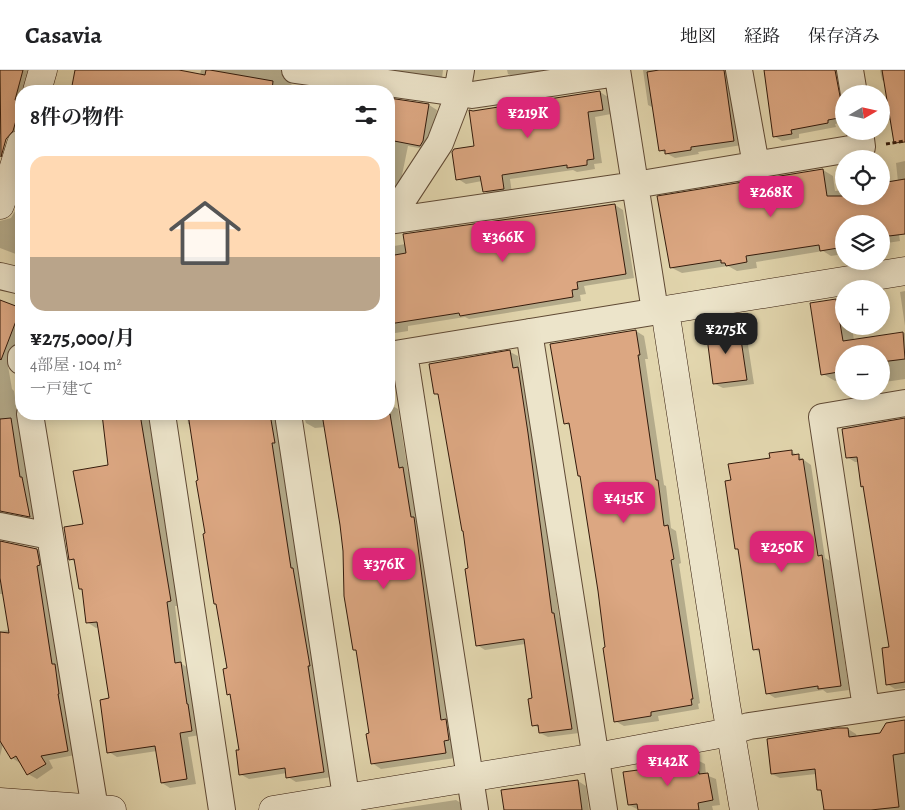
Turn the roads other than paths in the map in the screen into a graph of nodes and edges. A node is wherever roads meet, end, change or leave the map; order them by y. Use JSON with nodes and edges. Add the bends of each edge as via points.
{"nodes":[{"id":1,"x":43,"y":70,"type":"edge"},
{"id":2,"x":295,"y":70,"type":"edge"},
{"id":3,"x":738,"y":70,"type":"edge"},
{"id":4,"x":850,"y":70,"type":"edge"},
{"id":5,"x":617,"y":72,"type":"edge"},
{"id":6,"x":459,"y":82,"type":"edge"},
{"id":7,"x":39,"y":85,"type":"edge"},
{"id":8,"x":852,"y":85,"type":"edge"},
{"id":9,"x":861,"y":140,"type":"edge"},
{"id":10,"x":756,"y":165,"type":"junction"},
{"id":11,"x":11,"y":173,"type":"edge"},
{"id":12,"x":635,"y":185,"type":"junction"},
{"id":13,"x":0,"y":205,"type":"edge"},
{"id":14,"x":395,"y":212,"type":"edge"},
{"id":15,"x":395,"y":220,"type":"edge"},
{"id":16,"x":905,"y":271,"type":"edge"},
{"id":17,"x":0,"y":276,"type":"edge"},
{"id":18,"x":15,"y":280,"type":"edge"},
{"id":19,"x":660,"y":310,"type":"junction"},
{"id":20,"x":529,"y":332,"type":"junction"},
{"id":21,"x":396,"y":354,"type":"edge"},
{"id":22,"x":905,"y":403,"type":"edge"},
{"id":23,"x":31,"y":420,"type":"edge"},
{"id":24,"x":163,"y":420,"type":"edge"},
{"id":25,"x":289,"y":420,"type":"edge"},
{"id":26,"x":0,"y":526,"type":"edge"},
{"id":27,"x":50,"y":536,"type":"junction"},
{"id":28,"x":905,"y":703,"type":"edge"},
{"id":29,"x":866,"y":708,"type":"junction"},
{"id":30,"x":730,"y":732,"type":"junction"},
{"id":31,"x":596,"y":757,"type":"junction"},
{"id":32,"x":469,"y":778,"type":"junction"},
{"id":33,"x":0,"y":802,"type":"edge"},
{"id":34,"x":348,"y":804,"type":"edge"},
{"id":35,"x":104,"y":809,"type":"edge"},
{"id":36,"x":222,"y":810,"type":"edge"},
{"id":37,"x":273,"y":810,"type":"edge"},
{"id":38,"x":475,"y":810,"type":"edge"},
{"id":39,"x":604,"y":810,"type":"edge"},
{"id":40,"x":744,"y":810,"type":"edge"}],
"edges":[{"from":1,"to":7,"type":"street"},
{"from":2,"to":6,"type":"street"},
{"from":3,"to":10,"type":"street"},
{"from":4,"to":8,"type":"street"},
{"from":5,"to":6,"type":"street","via":[[472,95]]},
{"from":5,"to":12,"type":"street"},
{"from":6,"to":14,"type":"street","via":[[455,104],[440,143]]},
{"from":9,"to":10,"type":"street","via":[[862,147]]},
{"from":10,"to":12,"type":"street"},
{"from":11,"to":13,"type":"street"},
{"from":12,"to":15,"type":"street"},
{"from":12,"to":19,"type":"street"},
{"from":16,"to":19,"type":"street"},
{"from":17,"to":18,"type":"street"},
{"from":19,"to":20,"type":"street"},
{"from":19,"to":30,"type":"street"},
{"from":20,"to":21,"type":"street"},
{"from":20,"to":31,"type":"street"},
{"from":21,"to":32,"type":"street"},
{"from":22,"to":29,"type":"street","via":[[822,417]]},
{"from":23,"to":27,"type":"street"},
{"from":24,"to":36,"type":"street"},
{"from":25,"to":34,"type":"street"},
{"from":26,"to":27,"type":"street"},
{"from":27,"to":35,"type":"street"},
{"from":28,"to":29,"type":"street"},
{"from":29,"to":30,"type":"street","via":[[749,726]]},
{"from":30,"to":31,"type":"street"},
{"from":30,"to":40,"type":"street"},
{"from":31,"to":32,"type":"street"},
{"from":31,"to":39,"type":"street"},
{"from":32,"to":34,"type":"street"},
{"from":32,"to":38,"type":"street"},
{"from":33,"to":35,"type":"street"},
{"from":34,"to":37,"type":"street"}]}
